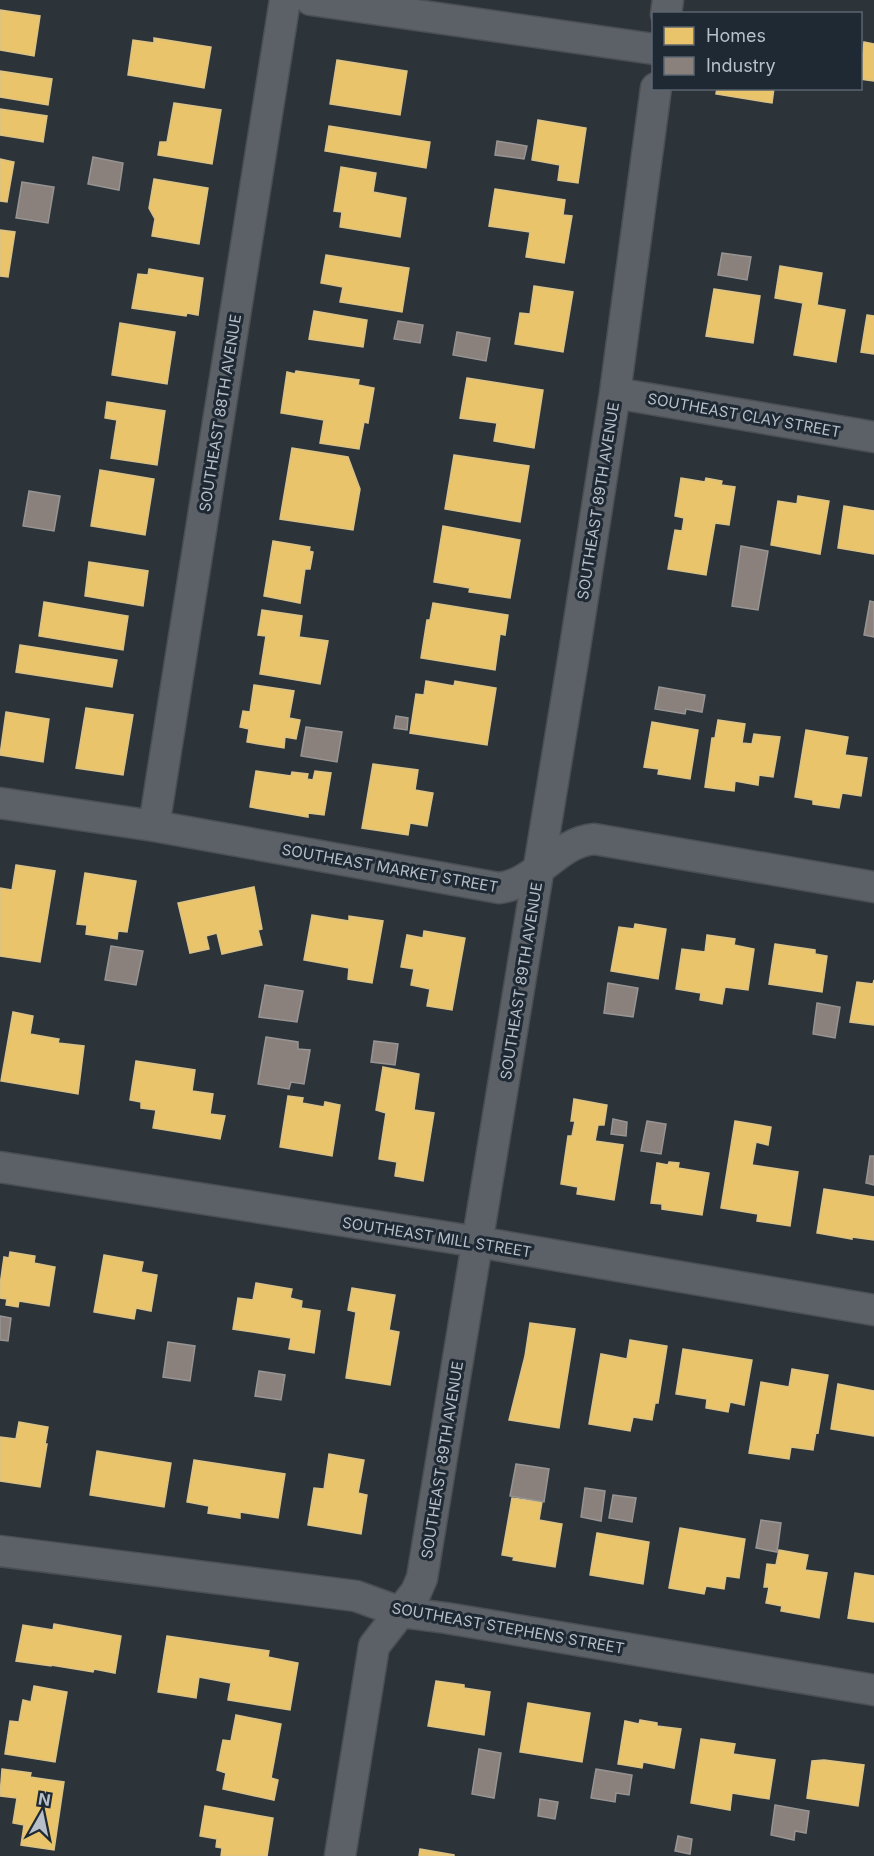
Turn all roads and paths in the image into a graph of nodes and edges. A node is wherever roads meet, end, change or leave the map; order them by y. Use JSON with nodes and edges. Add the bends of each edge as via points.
{"nodes":[{"id":1,"x":285,"y":0,"type":"edge"},
{"id":2,"x":311,"y":0,"type":"edge"},
{"id":3,"x":652,"y":49,"type":"edge"},
{"id":4,"x":656,"y":90,"type":"edge"},
{"id":5,"x":615,"y":393,"type":"junction"},
{"id":6,"x":874,"y":436,"type":"edge"},
{"id":7,"x":0,"y":803,"type":"edge"},
{"id":8,"x":154,"y":826,"type":"junction"},
{"id":9,"x":540,"y":868,"type":"junction"},
{"id":10,"x":874,"y":887,"type":"edge"},
{"id":11,"x":0,"y":1167,"type":"edge"},
{"id":12,"x":478,"y":1242,"type":"junction"},
{"id":13,"x":874,"y":1310,"type":"edge"},
{"id":14,"x":0,"y":1551,"type":"edge"},
{"id":15,"x":400,"y":1612,"type":"junction"},
{"id":16,"x":874,"y":1690,"type":"edge"},
{"id":17,"x":340,"y":1856,"type":"edge"}],
"edges":[{"from":1,"to":8,"type":"street","name":"SOUTHEAST 88TH AVENUE"},
{"from":2,"to":3,"type":"street"},
{"from":4,"to":5,"type":"street","name":"SOUTHEAST 89TH AVENUE"},
{"from":5,"to":6,"type":"street","name":"SOUTHEAST CLAY STREET"},
{"from":5,"to":9,"type":"street","name":"SOUTHEAST 89TH AVENUE"},
{"from":7,"to":8,"type":"street","name":"SOUTHEAST MARKET STREET"},
{"from":8,"to":9,"type":"street","name":"SOUTHEAST MARKET STREET","via":[[499,888]]},
{"from":9,"to":10,"type":"street","name":"SOUTHEAST MARKET STREET","via":[[572,845],[594,839]]},
{"from":9,"to":12,"type":"street","name":"SOUTHEAST 89TH AVENUE"},
{"from":11,"to":12,"type":"street","name":"SOUTHEAST MILL STREET"},
{"from":12,"to":13,"type":"street","name":"SOUTHEAST MILL STREET"},
{"from":12,"to":15,"type":"street","name":"SOUTHEAST 89TH AVENUE","via":[[422,1578]]},
{"from":14,"to":15,"type":"street","name":"SOUTHEAST STEPHENS STREET","via":[[356,1596]]},
{"from":15,"to":16,"type":"street","name":"SOUTHEAST STEPHENS STREET"},
{"from":15,"to":17,"type":"street","name":"SOUTHEAST 89TH AVENUE","via":[[374,1646]]}]}
